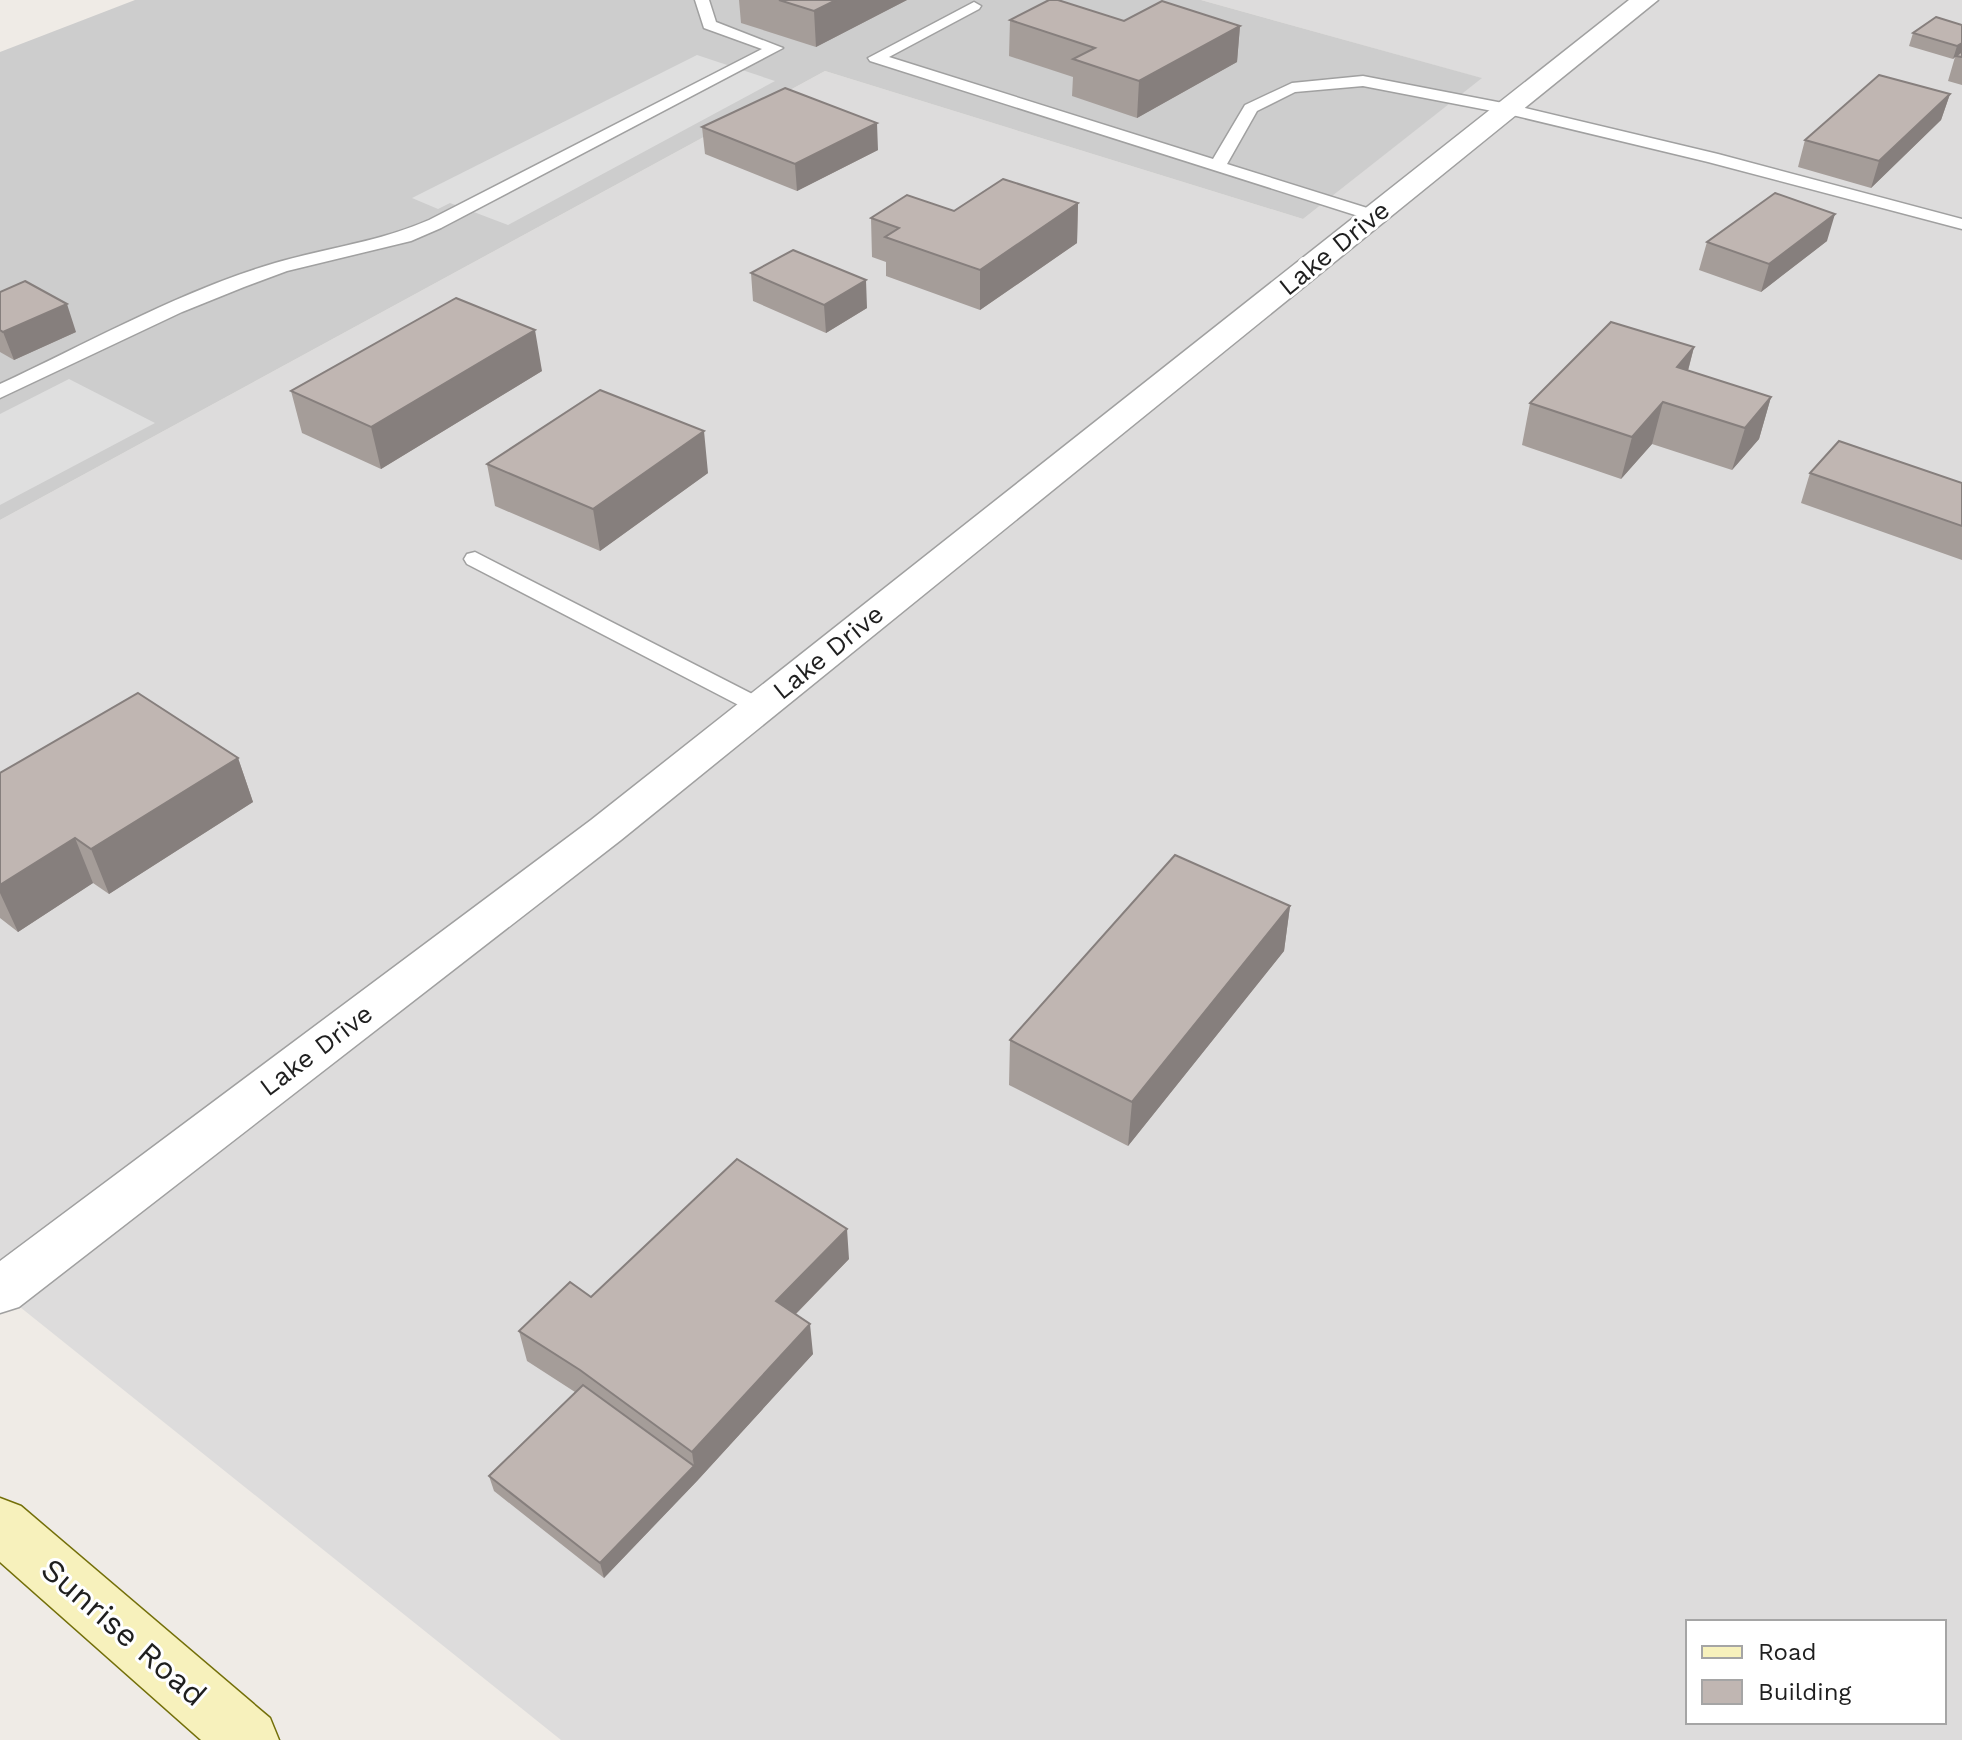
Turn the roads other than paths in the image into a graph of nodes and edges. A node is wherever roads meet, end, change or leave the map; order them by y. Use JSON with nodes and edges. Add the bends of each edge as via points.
{"nodes":[{"id":1,"x":702,"y":0,"type":"edge"},
{"id":2,"x":1645,"y":0,"type":"edge"},
{"id":3,"x":974,"y":6,"type":"dead end"},
{"id":4,"x":1508,"y":109,"type":"junction"},
{"id":5,"x":1217,"y":166,"type":"junction"},
{"id":6,"x":1374,"y":216,"type":"junction"},
{"id":7,"x":1962,"y":224,"type":"edge"},
{"id":8,"x":0,"y":392,"type":"edge"},
{"id":9,"x":475,"y":559,"type":"dead end"},
{"id":10,"x":760,"y":707,"type":"junction"},
{"id":11,"x":0,"y":1291,"type":"edge"},
{"id":12,"x":0,"y":1525,"type":"edge"},
{"id":13,"x":248,"y":1740,"type":"edge"}],
"edges":[{"from":1,"to":8,"type":"lane","via":[[709,25],[775,48],[435,224],[237,283]]},
{"from":2,"to":4,"type":"street","name":"Lake Drive"},
{"from":3,"to":5,"type":"lane","via":[[876,58]]},
{"from":4,"to":5,"type":"lane","via":[[1363,81],[1292,88],[1251,108]]},
{"from":4,"to":6,"type":"street","name":"Lake Drive"},
{"from":4,"to":7,"type":"lane"},
{"from":5,"to":6,"type":"lane"},
{"from":6,"to":10,"type":"street","name":"Lake Drive"},
{"from":9,"to":10,"type":"lane"},
{"from":10,"to":11,"type":"street","name":"Lake Drive"},
{"from":12,"to":13,"type":"main road","name":"Sunrise Road"}]}
